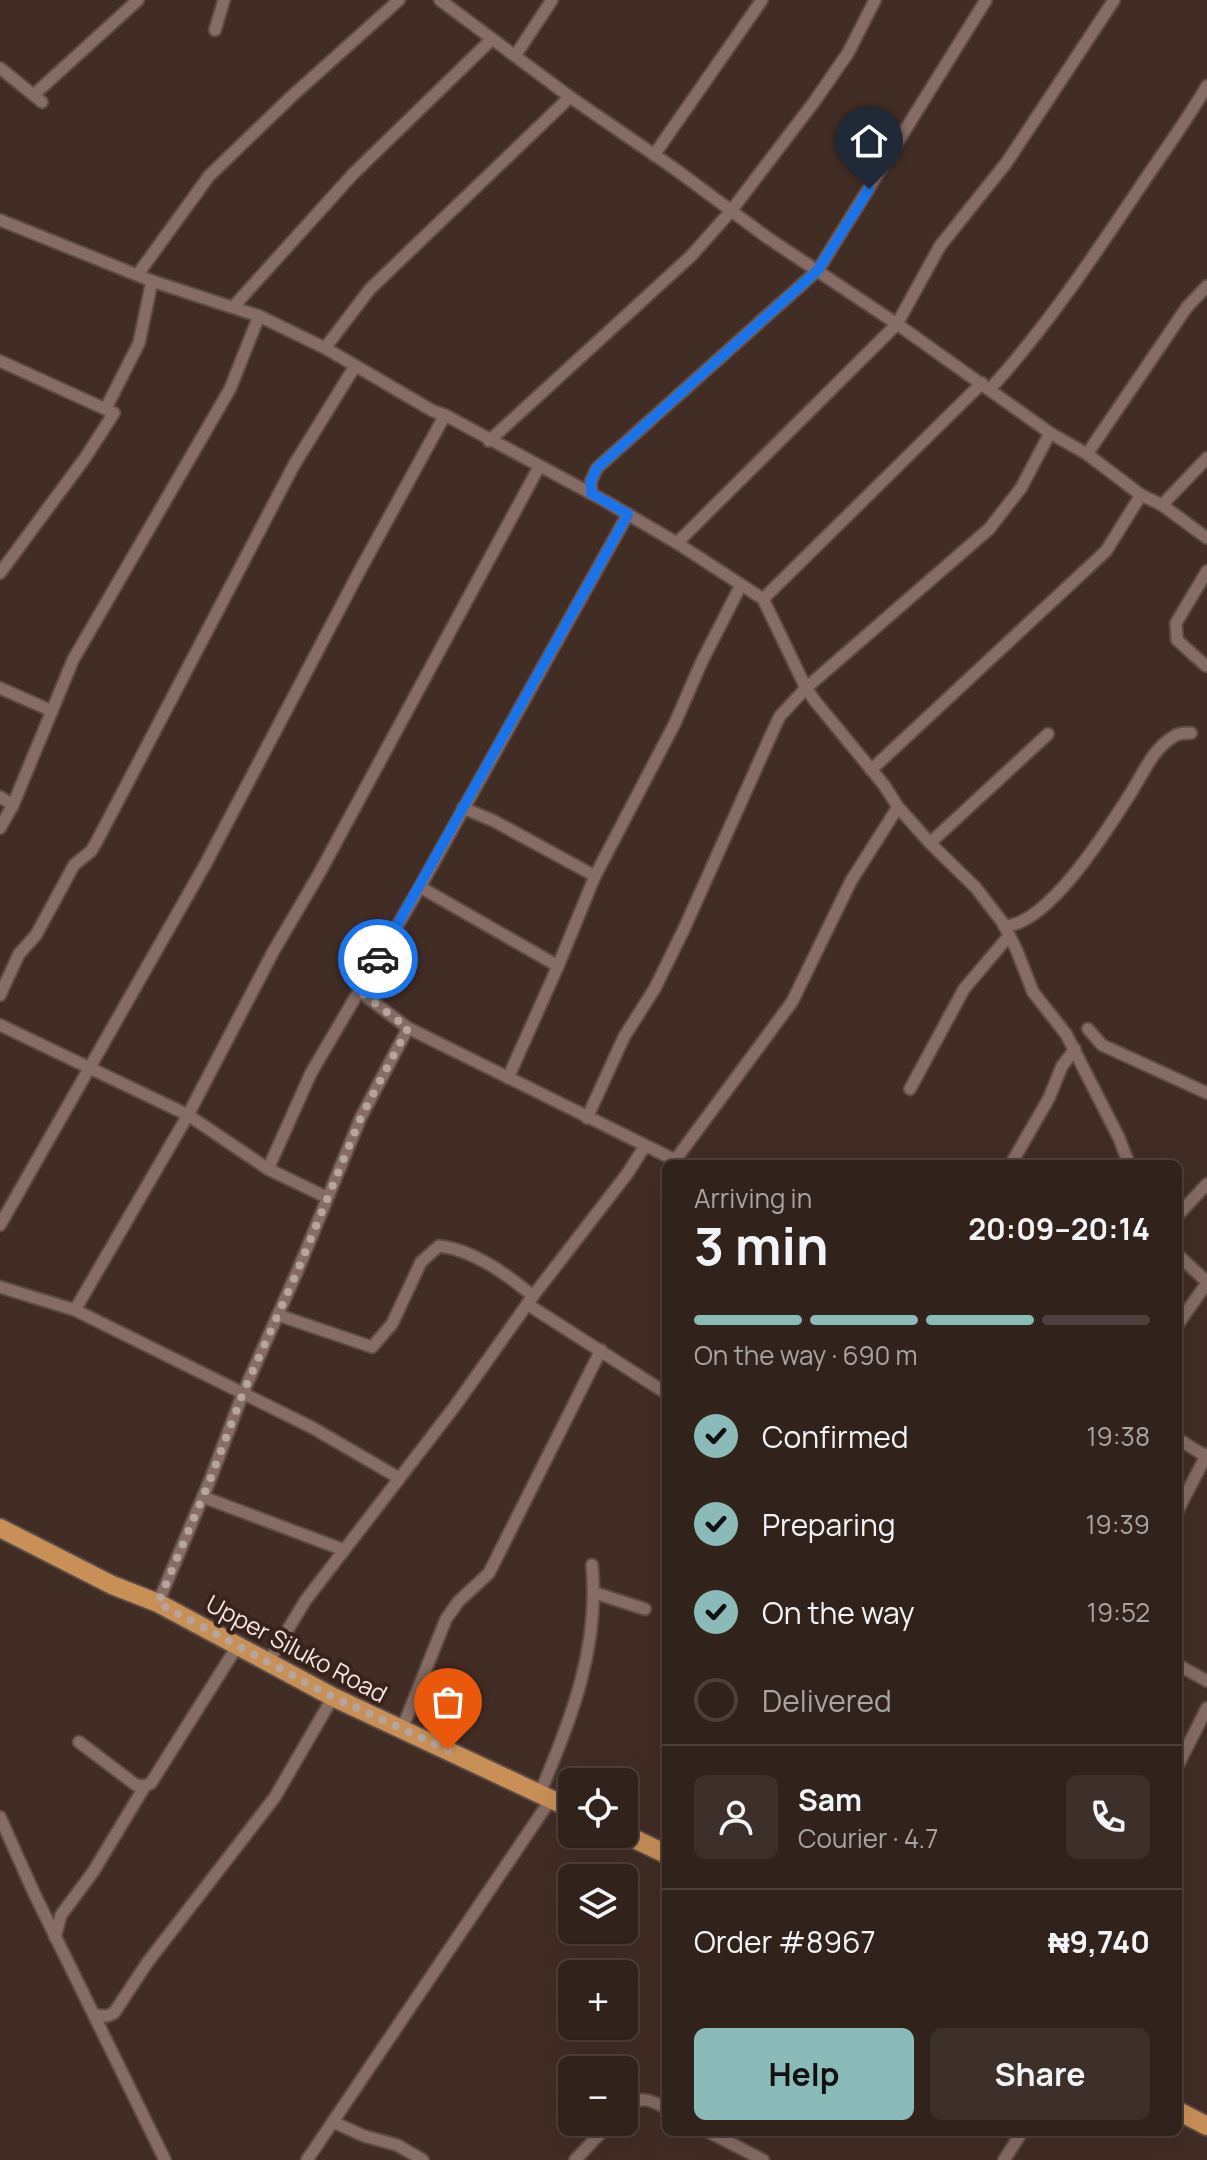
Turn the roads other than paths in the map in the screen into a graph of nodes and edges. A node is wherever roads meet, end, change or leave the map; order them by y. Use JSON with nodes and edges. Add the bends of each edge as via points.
{"nodes":[{"id":1,"x":138,"y":0,"type":"edge"},
{"id":2,"x":224,"y":0,"type":"edge"},
{"id":3,"x":399,"y":0,"type":"edge"},
{"id":4,"x":440,"y":0,"type":"edge"},
{"id":5,"x":552,"y":0,"type":"edge"},
{"id":6,"x":762,"y":0,"type":"edge"},
{"id":7,"x":875,"y":0,"type":"edge"},
{"id":8,"x":986,"y":0,"type":"edge"},
{"id":9,"x":1114,"y":0,"type":"edge"},
{"id":10,"x":215,"y":30,"type":"dead end"},
{"id":11,"x":492,"y":39,"type":"junction"},
{"id":12,"x":515,"y":56,"type":"junction"},
{"id":13,"x":0,"y":68,"type":"edge"},
{"id":14,"x":1207,"y":86,"type":"edge"},
{"id":15,"x":570,"y":97,"type":"junction"},
{"id":16,"x":654,"y":155,"type":"junction"},
{"id":17,"x":731,"y":211,"type":"junction"},
{"id":18,"x":0,"y":220,"type":"edge"},
{"id":19,"x":818,"y":270,"type":"junction"},
{"id":20,"x":138,"y":274,"type":"junction"},
{"id":21,"x":152,"y":281,"type":"junction"},
{"id":22,"x":1207,"y":286,"type":"edge"},
{"id":23,"x":234,"y":306,"type":"junction"},
{"id":24,"x":259,"y":316,"type":"junction"},
{"id":25,"x":897,"y":324,"type":"junction"},
{"id":26,"x":325,"y":348,"type":"junction"},
{"id":27,"x":0,"y":361,"type":"edge"},
{"id":28,"x":355,"y":366,"type":"junction"},
{"id":29,"x":986,"y":386,"type":"junction"},
{"id":30,"x":106,"y":408,"type":"junction"},
{"id":31,"x":445,"y":415,"type":"junction"},
{"id":32,"x":1050,"y":433,"type":"junction"},
{"id":33,"x":489,"y":441,"type":"junction"},
{"id":34,"x":1087,"y":454,"type":"junction"},
{"id":35,"x":1207,"y":458,"type":"edge"},
{"id":36,"x":539,"y":467,"type":"junction"},
{"id":37,"x":591,"y":493,"type":"junction"},
{"id":38,"x":1141,"y":495,"type":"junction"},
{"id":39,"x":1162,"y":505,"type":"junction"},
{"id":40,"x":628,"y":514,"type":"junction"},
{"id":41,"x":1207,"y":538,"type":"edge"},
{"id":42,"x":677,"y":543,"type":"junction"},
{"id":43,"x":1207,"y":571,"type":"edge"},
{"id":44,"x":0,"y":573,"type":"edge"},
{"id":45,"x":741,"y":585,"type":"junction"},
{"id":46,"x":763,"y":599,"type":"junction"},
{"id":47,"x":1206,"y":666,"type":"edge"},
{"id":48,"x":0,"y":688,"type":"edge"},
{"id":49,"x":806,"y":688,"type":"junction"},
{"id":50,"x":52,"y":711,"type":"junction"},
{"id":51,"x":1191,"y":733,"type":"dead end"},
{"id":52,"x":1048,"y":734,"type":"dead end"},
{"id":53,"x":871,"y":770,"type":"junction"},
{"id":54,"x":0,"y":797,"type":"edge"},
{"id":55,"x":13,"y":805,"type":"junction"},
{"id":56,"x":898,"y":807,"type":"junction"},
{"id":57,"x":463,"y":808,"type":"junction"},
{"id":58,"x":0,"y":828,"type":"edge"},
{"id":59,"x":930,"y":843,"type":"junction"},
{"id":60,"x":595,"y":876,"type":"junction"},
{"id":61,"x":420,"y":887,"type":"junction"},
{"id":62,"x":1006,"y":931,"type":"junction"},
{"id":63,"x":558,"y":966,"type":"junction"},
{"id":64,"x":359,"y":991,"type":"junction"},
{"id":65,"x":0,"y":995,"type":"edge"},
{"id":66,"x":0,"y":1025,"type":"edge"},
{"id":67,"x":408,"y":1028,"type":"junction"},
{"id":68,"x":1088,"y":1029,"type":"dead end"},
{"id":69,"x":1075,"y":1049,"type":"junction"},
{"id":70,"x":87,"y":1068,"type":"junction"},
{"id":71,"x":508,"y":1078,"type":"junction"},
{"id":72,"x":910,"y":1089,"type":"dead end"},
{"id":73,"x":1207,"y":1093,"type":"edge"},
{"id":74,"x":188,"y":1115,"type":"junction"},
{"id":75,"x":587,"y":1118,"type":"junction"},
{"id":76,"x":645,"y":1146,"type":"junction"},
{"id":77,"x":676,"y":1160,"type":"edge"},
{"id":78,"x":681,"y":1160,"type":"edge"},
{"id":79,"x":1013,"y":1160,"type":"edge"},
{"id":80,"x":1127,"y":1160,"type":"edge"},
{"id":81,"x":268,"y":1169,"type":"junction"},
{"id":82,"x":1207,"y":1184,"type":"edge"},
{"id":83,"x":326,"y":1197,"type":"junction"},
{"id":84,"x":1182,"y":1211,"type":"edge"},
{"id":85,"x":0,"y":1225,"type":"edge"},
{"id":86,"x":1182,"y":1259,"type":"edge"},
{"id":87,"x":1207,"y":1282,"type":"edge"},
{"id":88,"x":0,"y":1287,"type":"edge"},
{"id":89,"x":530,"y":1300,"type":"junction"},
{"id":90,"x":75,"y":1310,"type":"junction"},
{"id":91,"x":278,"y":1315,"type":"junction"},
{"id":92,"x":1182,"y":1318,"type":"edge"},
{"id":93,"x":601,"y":1350,"type":"junction"},
{"id":94,"x":662,"y":1390,"type":"edge"},
{"id":95,"x":243,"y":1393,"type":"junction"},
{"id":96,"x":1182,"y":1441,"type":"edge"},
{"id":97,"x":1207,"y":1455,"type":"edge"},
{"id":98,"x":399,"y":1478,"type":"junction"},
{"id":99,"x":203,"y":1497,"type":"junction"},
{"id":100,"x":1182,"y":1502,"type":"edge"},
{"id":101,"x":0,"y":1528,"type":"edge"},
{"id":102,"x":344,"y":1550,"type":"junction"},
{"id":103,"x":592,"y":1565,"type":"dead end"},
{"id":104,"x":158,"y":1603,"type":"junction"},
{"id":105,"x":238,"y":1645,"type":"junction"},
{"id":106,"x":269,"y":1661,"type":"junction"},
{"id":107,"x":1182,"y":1667,"type":"edge"},
{"id":108,"x":1207,"y":1681,"type":"edge"},
{"id":109,"x":333,"y":1697,"type":"junction"},
{"id":110,"x":1207,"y":1708,"type":"edge"},
{"id":111,"x":402,"y":1729,"type":"junction"},
{"id":112,"x":79,"y":1742,"type":"dead end"},
{"id":113,"x":1182,"y":1757,"type":"edge"},
{"id":114,"x":145,"y":1786,"type":"junction"},
{"id":115,"x":545,"y":1796,"type":"junction"},
{"id":116,"x":558,"y":1802,"type":"edge"},
{"id":117,"x":0,"y":1817,"type":"edge"},
{"id":118,"x":638,"y":1841,"type":"edge"},
{"id":119,"x":662,"y":1852,"type":"edge"},
{"id":120,"x":55,"y":1937,"type":"junction"},
{"id":121,"x":94,"y":2015,"type":"junction"},
{"id":122,"x":638,"y":2099,"type":"edge"},
{"id":123,"x":662,"y":2106,"type":"edge"},
{"id":124,"x":1182,"y":2113,"type":"edge"},
{"id":125,"x":333,"y":2122,"type":"junction"},
{"id":126,"x":1207,"y":2126,"type":"edge"},
{"id":127,"x":598,"y":2136,"type":"edge"},
{"id":128,"x":717,"y":2136,"type":"edge"},
{"id":129,"x":1019,"y":2136,"type":"edge"},
{"id":130,"x":165,"y":2160,"type":"edge"},
{"id":131,"x":307,"y":2160,"type":"edge"},
{"id":132,"x":423,"y":2160,"type":"edge"},
{"id":133,"x":575,"y":2160,"type":"edge"},
{"id":134,"x":763,"y":2160,"type":"edge"},
{"id":135,"x":1004,"y":2160,"type":"edge"}],
"edges":[{"from":1,"to":13,"type":"street","via":[[40,97]]},
{"from":2,"to":10,"type":"street"},
{"from":3,"to":20,"type":"street","via":[[209,176]]},
{"from":4,"to":11,"type":"street"},
{"from":5,"to":12,"type":"street"},
{"from":6,"to":16,"type":"street"},
{"from":7,"to":17,"type":"street","via":[[848,53]]},
{"from":8,"to":19,"type":"street"},
{"from":9,"to":25,"type":"street","via":[[1007,162],[940,246]]},
{"from":11,"to":12,"type":"street"},
{"from":11,"to":23,"type":"street","via":[[353,174]]},
{"from":12,"to":15,"type":"street"},
{"from":14,"to":29,"type":"street","via":[[1089,261],[1010,367]]},
{"from":15,"to":16,"type":"street"},
{"from":15,"to":26,"type":"street","via":[[370,289]]},
{"from":16,"to":17,"type":"street"},
{"from":17,"to":19,"type":"street"},
{"from":17,"to":33,"type":"street","via":[[691,256]]},
{"from":18,"to":20,"type":"street"},
{"from":19,"to":25,"type":"street"},
{"from":19,"to":37,"type":"street","via":[[597,468]]},
{"from":20,"to":21,"type":"street"},
{"from":21,"to":23,"type":"street"},
{"from":21,"to":30,"type":"street","via":[[139,343]]},
{"from":22,"to":34,"type":"street","via":[[1187,307]]},
{"from":23,"to":24,"type":"street"},
{"from":24,"to":26,"type":"street"},
{"from":24,"to":50,"type":"street","via":[[230,389],[87,634]]},
{"from":25,"to":29,"type":"street"},
{"from":25,"to":42,"type":"street"},
{"from":26,"to":28,"type":"street"},
{"from":27,"to":30,"type":"street"},
{"from":28,"to":31,"type":"street"},
{"from":28,"to":65,"type":"street","via":[[294,465],[97,841],[74,865]]},
{"from":29,"to":32,"type":"street"},
{"from":29,"to":46,"type":"street"},
{"from":30,"to":44,"type":"street","via":[[114,413]]},
{"from":31,"to":33,"type":"street"},
{"from":31,"to":70,"type":"street","via":[[205,865]]},
{"from":32,"to":34,"type":"street"},
{"from":32,"to":49,"type":"street","via":[[1021,488],[989,529]]},
{"from":33,"to":36,"type":"street"},
{"from":34,"to":38,"type":"street"},
{"from":35,"to":39,"type":"street"},
{"from":36,"to":37,"type":"street"},
{"from":36,"to":74,"type":"street"},
{"from":37,"to":40,"type":"street"},
{"from":38,"to":39,"type":"street"},
{"from":38,"to":53,"type":"street","via":[[1106,551]]},
{"from":39,"to":41,"type":"street"},
{"from":40,"to":42,"type":"street"},
{"from":40,"to":57,"type":"street"},
{"from":42,"to":45,"type":"street"},
{"from":43,"to":47,"type":"street","via":[[1176,623],[1177,640]]},
{"from":45,"to":46,"type":"street"},
{"from":45,"to":60,"type":"street"},
{"from":46,"to":49,"type":"street"},
{"from":48,"to":50,"type":"street"},
{"from":49,"to":53,"type":"street"},
{"from":49,"to":75,"type":"street","via":[[780,716],[678,941],[624,1037]]},
{"from":50,"to":55,"type":"street"},
{"from":51,"to":62,"type":"street","via":[[1175,735],[1157,751],[1092,852],[1044,907]]},
{"from":52,"to":59,"type":"street"},
{"from":53,"to":56,"type":"street"},
{"from":54,"to":55,"type":"street"},
{"from":55,"to":58,"type":"street"},
{"from":56,"to":59,"type":"street"},
{"from":56,"to":78,"type":"street","via":[[851,881],[792,1002]]},
{"from":57,"to":60,"type":"street"},
{"from":57,"to":61,"type":"street"},
{"from":59,"to":62,"type":"street","via":[[976,888]]},
{"from":60,"to":63,"type":"street"},
{"from":61,"to":63,"type":"street"},
{"from":61,"to":64,"type":"street"},
{"from":62,"to":69,"type":"street","via":[[1033,992]]},
{"from":62,"to":72,"type":"street","via":[[964,989]]},
{"from":63,"to":71,"type":"street"},
{"from":64,"to":67,"type":"street"},
{"from":64,"to":81,"type":"street","via":[[311,1073]]},
{"from":66,"to":70,"type":"street"},
{"from":67,"to":71,"type":"street"},
{"from":67,"to":83,"type":"street","via":[[372,1092]]},
{"from":68,"to":73,"type":"street","via":[[1102,1045]]},
{"from":69,"to":79,"type":"street"},
{"from":69,"to":80,"type":"street"},
{"from":70,"to":74,"type":"street"},
{"from":70,"to":85,"type":"street"},
{"from":71,"to":75,"type":"street"},
{"from":74,"to":81,"type":"street"},
{"from":74,"to":90,"type":"street"},
{"from":75,"to":76,"type":"street"},
{"from":76,"to":77,"type":"street"},
{"from":76,"to":89,"type":"street"},
{"from":81,"to":83,"type":"street"},
{"from":82,"to":84,"type":"street"},
{"from":83,"to":91,"type":"street"},
{"from":86,"to":87,"type":"street"},
{"from":87,"to":92,"type":"street"},
{"from":88,"to":90,"type":"street"},
{"from":89,"to":91,"type":"street","via":[[507,1274],[455,1248],[439,1246],[421,1262],[392,1324],[372,1347]]},
{"from":89,"to":93,"type":"street"},
{"from":89,"to":98,"type":"street"},
{"from":90,"to":95,"type":"street"},
{"from":91,"to":95,"type":"street"},
{"from":93,"to":94,"type":"street"},
{"from":93,"to":111,"type":"street","via":[[489,1573],[446,1619]]},
{"from":95,"to":98,"type":"street"},
{"from":95,"to":99,"type":"street"},
{"from":96,"to":97,"type":"street"},
{"from":97,"to":100,"type":"street"},
{"from":98,"to":102,"type":"street"},
{"from":99,"to":102,"type":"street"},
{"from":99,"to":104,"type":"street"},
{"from":101,"to":104,"type":"main road","name":"Upper Siluko Road"},
{"from":102,"to":106,"type":"street"},
{"from":103,"to":115,"type":"street","via":[[599,1594],[582,1679]]},
{"from":104,"to":105,"type":"main road","name":"Upper Siluko Road"},
{"from":105,"to":106,"type":"main road","name":"Upper Siluko Road"},
{"from":105,"to":114,"type":"street"},
{"from":106,"to":109,"type":"main road","name":"Upper Siluko Road"},
{"from":107,"to":108,"type":"street"},
{"from":109,"to":111,"type":"main road","name":"Upper Siluko Road"},
{"from":109,"to":121,"type":"street","via":[[275,1797],[114,2013]]},
{"from":110,"to":113,"type":"street"},
{"from":111,"to":115,"type":"main road","name":"Upper Siluko Road"},
{"from":112,"to":114,"type":"street","via":[[136,1785]]},
{"from":114,"to":120,"type":"street","via":[[61,1915]]},
{"from":115,"to":116,"type":"main road","name":"Upper Siluko Road"},
{"from":115,"to":125,"type":"street"},
{"from":117,"to":120,"type":"street"},
{"from":118,"to":119,"type":"main road"},
{"from":120,"to":121,"type":"street"},
{"from":121,"to":130,"type":"street"},
{"from":122,"to":123,"type":"street"},
{"from":124,"to":126,"type":"main road"},
{"from":125,"to":131,"type":"street"},
{"from":125,"to":132,"type":"street"},
{"from":127,"to":133,"type":"street"},
{"from":128,"to":134,"type":"street"},
{"from":129,"to":135,"type":"street"}]}
